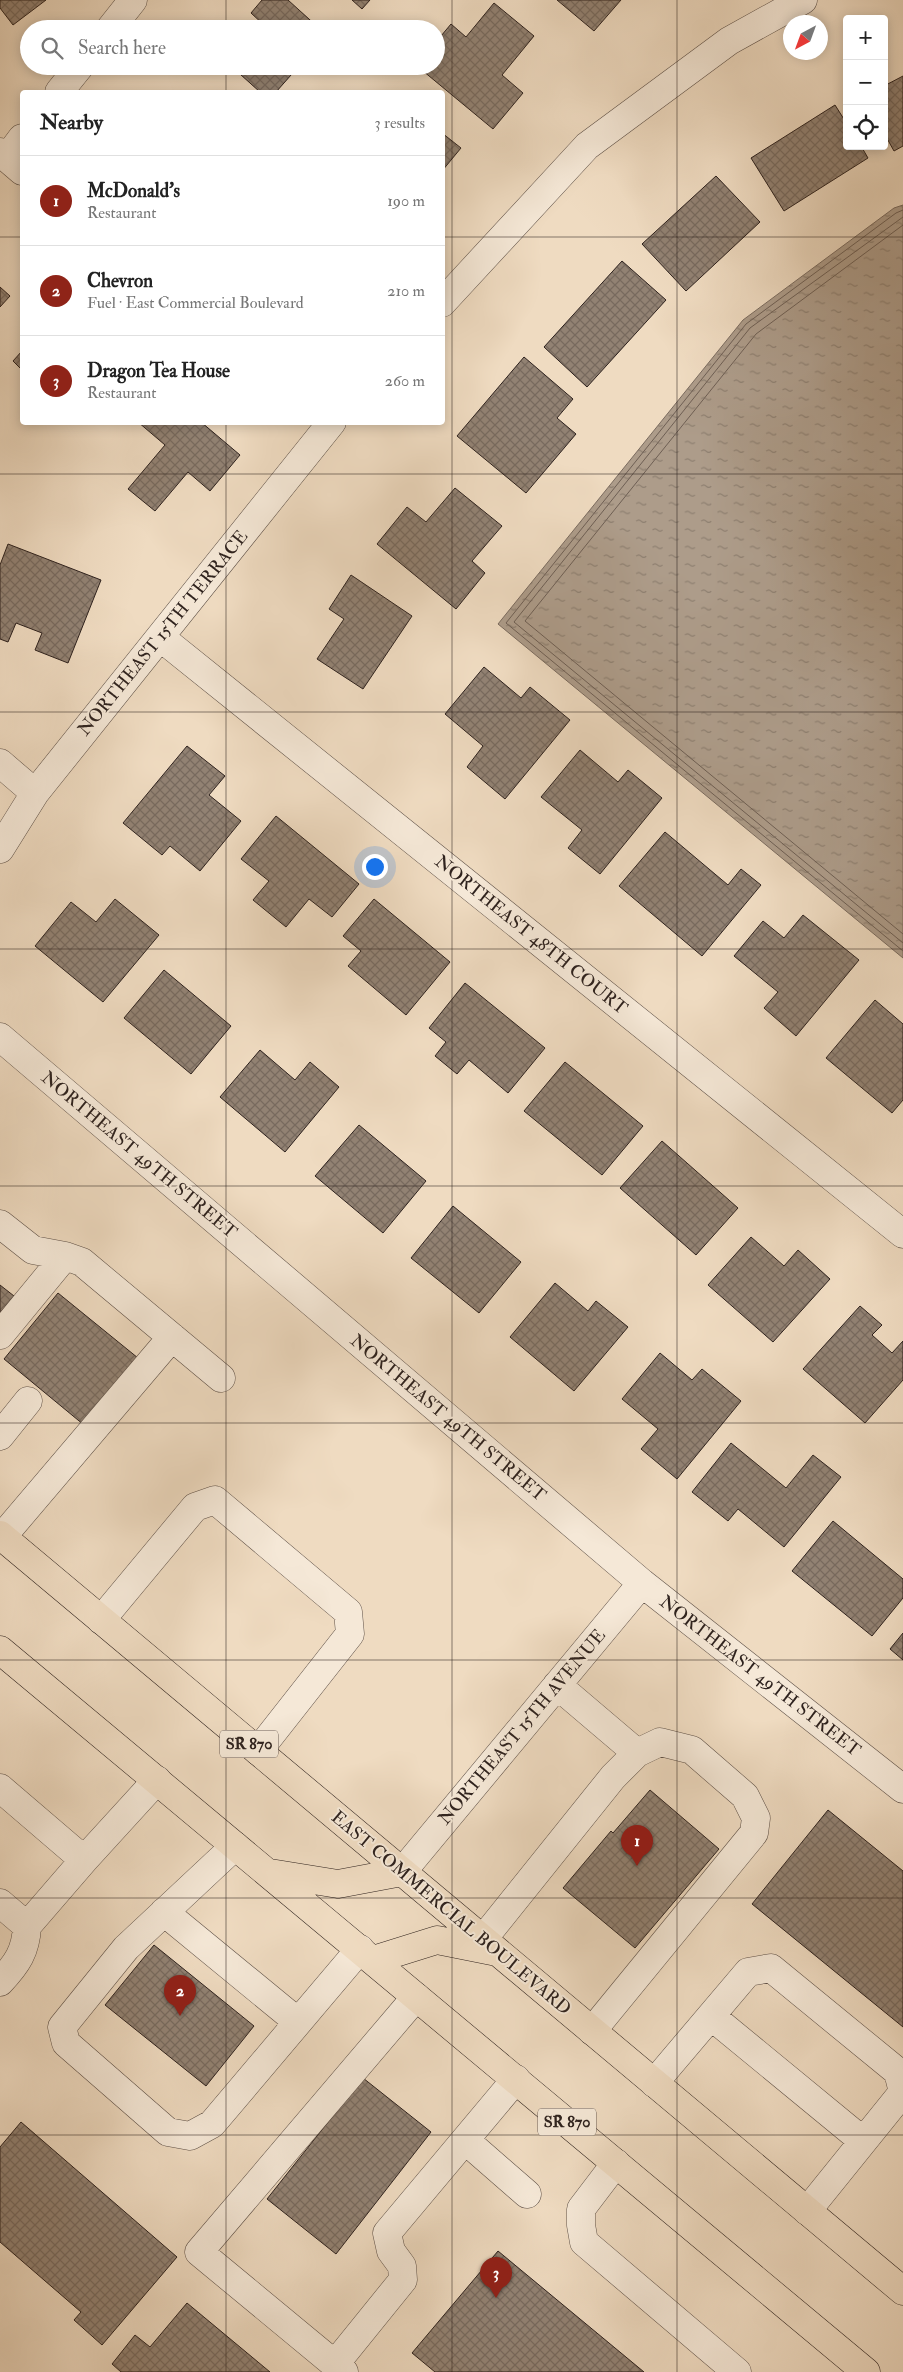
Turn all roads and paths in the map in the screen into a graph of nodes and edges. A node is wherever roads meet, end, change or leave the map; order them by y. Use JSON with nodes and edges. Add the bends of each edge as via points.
{"nodes":[{"id":1,"x":133,"y":0,"type":"edge"},
{"id":2,"x":802,"y":0,"type":"edge"},
{"id":3,"x":117,"y":20,"type":"edge"},
{"id":4,"x":73,"y":75,"type":"edge"},
{"id":5,"x":61,"y":90,"type":"edge"},
{"id":6,"x":445,"y":299,"type":"edge"},
{"id":7,"x":328,"y":425,"type":"edge"},
{"id":8,"x":160,"y":636,"type":"junction"},
{"id":9,"x":0,"y":763,"type":"edge"},
{"id":10,"x":35,"y":792,"type":"junction"},
{"id":11,"x":0,"y":848,"type":"edge"},
{"id":12,"x":0,"y":1037,"type":"edge"},
{"id":13,"x":0,"y":1224,"type":"edge"},
{"id":14,"x":903,"y":1234,"type":"edge"},
{"id":15,"x":65,"y":1256,"type":"junction"},
{"id":16,"x":0,"y":1335,"type":"edge"},
{"id":17,"x":172,"y":1337,"type":"junction"},
{"id":18,"x":222,"y":1378,"type":"dead end"},
{"id":19,"x":28,"y":1401,"type":"dead end"},
{"id":20,"x":0,"y":1436,"type":"edge"},
{"id":21,"x":1,"y":1536,"type":"edge"},
{"id":22,"x":642,"y":1583,"type":"junction"},
{"id":23,"x":101,"y":1620,"type":"junction"},
{"id":24,"x":0,"y":1650,"type":"edge"},
{"id":25,"x":557,"y":1685,"type":"junction"},
{"id":26,"x":258,"y":1751,"type":"junction"},
{"id":27,"x":637,"y":1753,"type":"junction"},
{"id":28,"x":157,"y":1780,"type":"junction"},
{"id":29,"x":0,"y":1788,"type":"edge"},
{"id":30,"x":903,"y":1790,"type":"edge"},
{"id":31,"x":235,"y":1846,"type":"junction"},
{"id":32,"x":84,"y":1860,"type":"junction"},
{"id":33,"x":402,"y":1872,"type":"junction"},
{"id":34,"x":269,"y":1873,"type":"junction"},
{"id":35,"x":0,"y":1903,"type":"edge"},
{"id":36,"x":164,"y":1912,"type":"junction"},
{"id":37,"x":27,"y":1926,"type":"junction"},
{"id":38,"x":491,"y":1946,"type":"junction"},
{"id":39,"x":366,"y":1955,"type":"junction"},
{"id":40,"x":0,"y":1982,"type":"edge"},
{"id":41,"x":416,"y":1997,"type":"junction"},
{"id":42,"x":711,"y":2016,"type":"junction"},
{"id":43,"x":298,"y":2022,"type":"junction"},
{"id":44,"x":592,"y":2031,"type":"junction"},
{"id":45,"x":516,"y":2079,"type":"junction"},
{"id":46,"x":654,"y":2083,"type":"junction"},
{"id":47,"x":464,"y":2140,"type":"junction"},
{"id":48,"x":862,"y":2141,"type":"junction"},
{"id":49,"x":616,"y":2163,"type":"junction"},
{"id":50,"x":527,"y":2194,"type":"dead end"},
{"id":51,"x":807,"y":2210,"type":"junction"},
{"id":52,"x":903,"y":2291,"type":"edge"},
{"id":53,"x":339,"y":2368,"type":"edge"},
{"id":54,"x":737,"y":2372,"type":"edge"},
{"id":55,"x":866,"y":2372,"type":"edge"}],
"edges":[{"from":1,"to":3,"type":"street"},
{"from":2,"to":6,"type":"street","via":[[729,41],[587,146]]},
{"from":4,"to":5,"type":"street"},
{"from":7,"to":8,"type":"street","name":"NORTHEAST 15TH TERRACE"},
{"from":8,"to":10,"type":"street","name":"NORTHEAST 15TH TERRACE"},
{"from":8,"to":14,"type":"street","name":"NORTHEAST 48TH COURT"},
{"from":9,"to":10,"type":"street"},
{"from":10,"to":11,"type":"street","name":"NORTHEAST 15TH TERRACE"},
{"from":12,"to":22,"type":"street","name":"NORTHEAST 49TH STREET"},
{"from":13,"to":15,"type":"street","via":[[33,1250]]},
{"from":15,"to":16,"type":"street"},
{"from":15,"to":17,"type":"street","via":[[82,1262]]},
{"from":17,"to":18,"type":"street"},
{"from":17,"to":21,"type":"street"},
{"from":19,"to":20,"type":"street"},
{"from":21,"to":23,"type":"main road","name":"EAST COMMERCIAL BOULEVARD","number":"SR 870"},
{"from":22,"to":25,"type":"street","name":"NORTHEAST 15TH AVENUE"},
{"from":22,"to":30,"type":"street","name":"NORTHEAST 49TH STREET"},
{"from":23,"to":26,"type":"main road","name":"EAST COMMERCIAL BOULEVARD","number":"SR 870"},
{"from":23,"to":26,"type":"street","via":[[195,1507],[215,1500],[348,1612],[350,1634]]},
{"from":24,"to":28,"type":"main road","number":"SR 870"},
{"from":25,"to":27,"type":"street"},
{"from":25,"to":33,"type":"street","name":"NORTHEAST 15TH AVENUE"},
{"from":26,"to":33,"type":"main road","name":"EAST COMMERCIAL BOULEVARD","number":"SR 870"},
{"from":27,"to":38,"type":"street","via":[[613,1777]]},
{"from":27,"to":44,"type":"street","via":[[660,1742],[692,1750],[745,1796],[756,1818],[754,1833]]},
{"from":28,"to":31,"type":"main road","number":"SR 870"},
{"from":28,"to":32,"type":"street"},
{"from":29,"to":32,"type":"street"},
{"from":31,"to":34,"type":"main road","number":"SR 870"},
{"from":31,"to":36,"type":"street"},
{"from":32,"to":37,"type":"street"},
{"from":33,"to":34,"type":"main road","via":[[338,1884]]},
{"from":33,"to":38,"type":"main road","name":"EAST COMMERCIAL BOULEVARD","number":"SR 870"},
{"from":34,"to":39,"type":"main road","number":"SR 870"},
{"from":35,"to":37,"type":"street"},
{"from":36,"to":43,"type":"street"},
{"from":36,"to":43,"type":"street","via":[[126,1948],[62,2027],[66,2043],[168,2132],[190,2136],[212,2124]]},
{"from":37,"to":40,"type":"street","via":[[26,1944],[14,1966]]},
{"from":38,"to":39,"type":"main road","via":[[437,1940]]},
{"from":38,"to":44,"type":"main road","name":"EAST COMMERCIAL BOULEVARD","number":"SR 870"},
{"from":39,"to":41,"type":"main road","number":"SR 870"},
{"from":39,"to":43,"type":"street"},
{"from":41,"to":45,"type":"main road","number":"SR 870"},
{"from":41,"to":53,"type":"street","via":[[199,2252]]},
{"from":42,"to":46,"type":"street"},
{"from":42,"to":48,"type":"street"},
{"from":42,"to":48,"type":"street","via":[[748,1972],[771,1968],[898,2072],[902,2092]]},
{"from":44,"to":46,"type":"main road","name":"EAST COMMERCIAL BOULEVARD","number":"SR 870"},
{"from":45,"to":47,"type":"street"},
{"from":45,"to":49,"type":"main road","number":"SR 870"},
{"from":46,"to":51,"type":"main road","name":"EAST COMMERCIAL BOULEVARD","number":"SR 870"},
{"from":47,"to":50,"type":"street"},
{"from":47,"to":53,"type":"street","via":[[387,2233],[391,2251],[402,2266],[403,2280]]},
{"from":48,"to":51,"type":"street"},
{"from":49,"to":54,"type":"street","via":[[581,2209],[584,2242]]},
{"from":49,"to":55,"type":"main road","number":"SR 870"},
{"from":51,"to":52,"type":"main road","name":"EAST COMMERCIAL BOULEVARD","number":"SR 870"}]}
